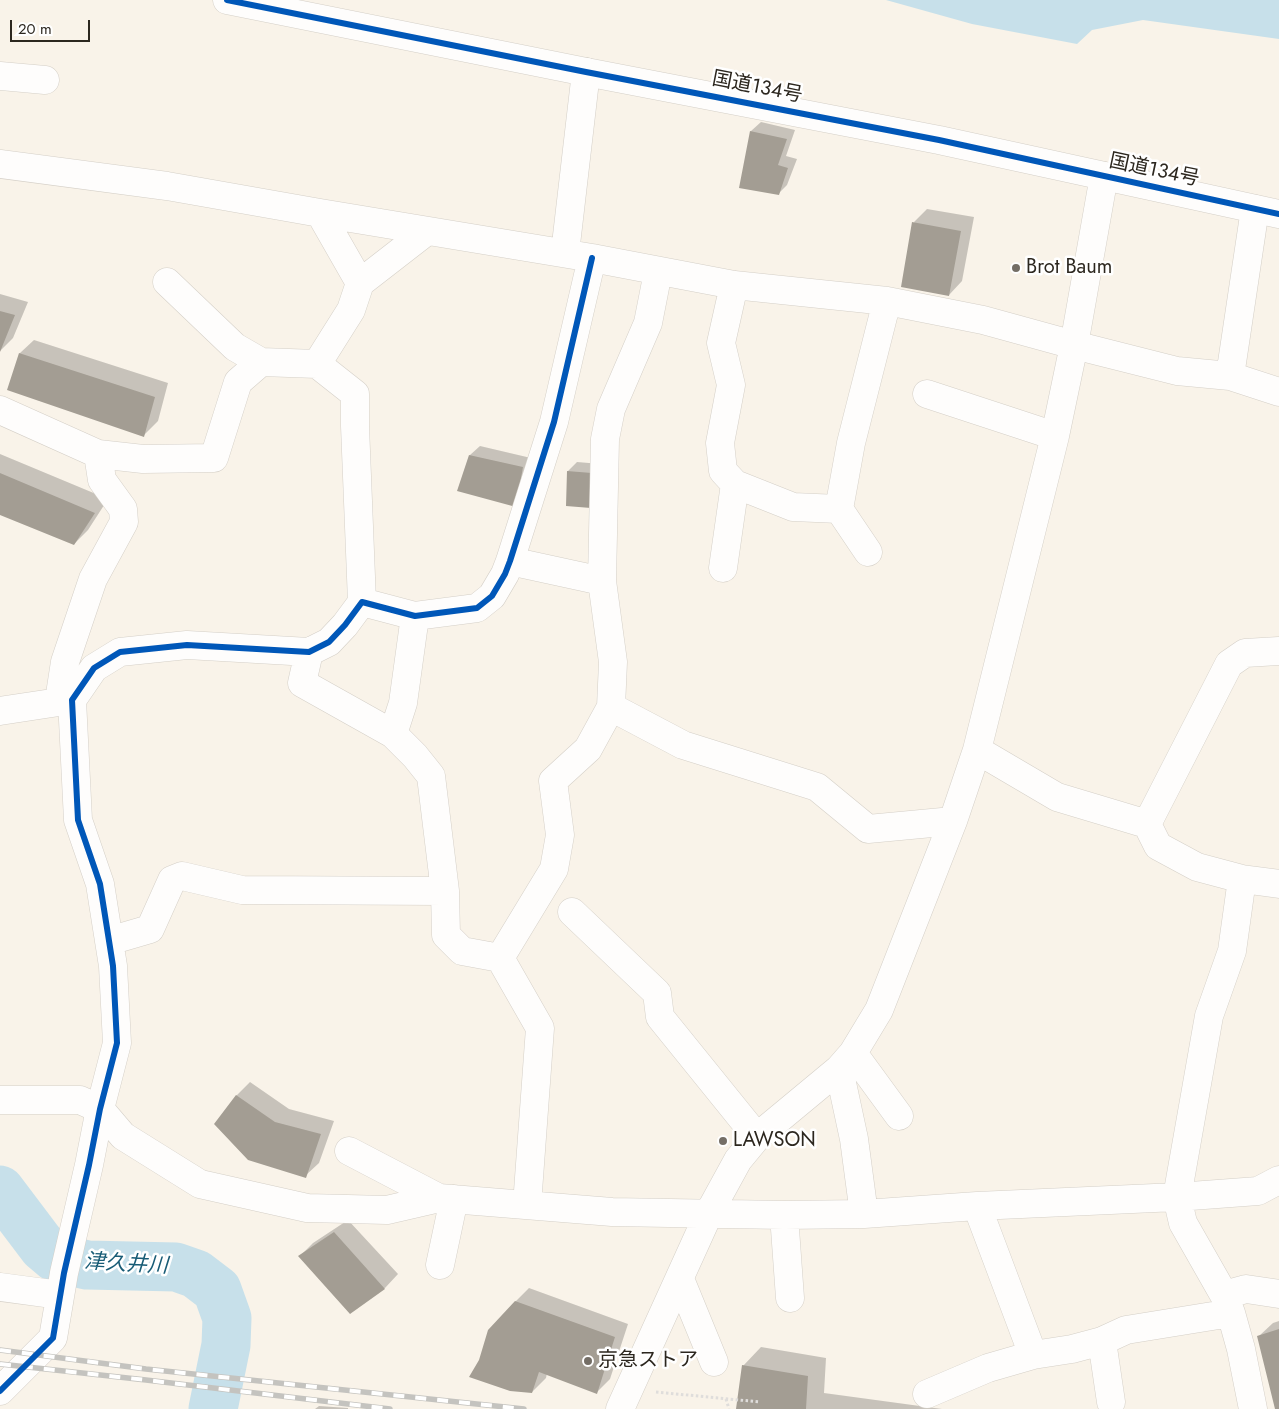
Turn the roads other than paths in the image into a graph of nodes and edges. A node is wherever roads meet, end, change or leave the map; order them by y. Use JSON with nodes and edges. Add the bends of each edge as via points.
{"nodes":[{"id":1,"x":228,"y":0,"type":"edge"},
{"id":2,"x":586,"y":72,"type":"junction"},
{"id":3,"x":0,"y":76,"type":"edge"},
{"id":4,"x":45,"y":80,"type":"dead end"},
{"id":5,"x":0,"y":164,"type":"edge"},
{"id":6,"x":1104,"y":176,"type":"junction"},
{"id":7,"x":1267,"y":212,"type":"edge"},
{"id":8,"x":320,"y":213,"type":"junction"},
{"id":9,"x":427,"y":231,"type":"junction"},
{"id":10,"x":564,"y":253,"type":"junction"},
{"id":11,"x":592,"y":258,"type":"junction"},
{"id":12,"x":658,"y":272,"type":"junction"},
{"id":13,"x":167,"y":282,"type":"dead end"},
{"id":14,"x":360,"y":284,"type":"junction"},
{"id":15,"x":734,"y":285,"type":"junction"},
{"id":16,"x":887,"y":301,"type":"junction"},
{"id":17,"x":1074,"y":346,"type":"junction"},
{"id":18,"x":261,"y":362,"type":"junction"},
{"id":19,"x":317,"y":364,"type":"junction"},
{"id":20,"x":1230,"y":376,"type":"junction"},
{"id":21,"x":1279,"y":392,"type":"edge"},
{"id":22,"x":927,"y":394,"type":"dead end"},
{"id":23,"x":0,"y":410,"type":"edge"},
{"id":24,"x":1055,"y":436,"type":"junction"},
{"id":25,"x":98,"y":454,"type":"junction"},
{"id":26,"x":735,"y":484,"type":"junction"},
{"id":27,"x":839,"y":509,"type":"junction"},
{"id":28,"x":868,"y":552,"type":"dead end"},
{"id":29,"x":510,"y":561,"type":"junction"},
{"id":30,"x":723,"y":568,"type":"dead end"},
{"id":31,"x":602,"y":581,"type":"junction"},
{"id":32,"x":362,"y":602,"type":"junction"},
{"id":33,"x":415,"y":616,"type":"junction"},
{"id":34,"x":1279,"y":650,"type":"edge"},
{"id":35,"x":309,"y":652,"type":"junction"},
{"id":36,"x":66,"y":700,"type":"junction"},
{"id":37,"x":611,"y":707,"type":"junction"},
{"id":38,"x":0,"y":711,"type":"edge"},
{"id":39,"x":393,"y":734,"type":"junction"},
{"id":40,"x":977,"y":750,"type":"junction"},
{"id":41,"x":953,"y":822,"type":"junction"},
{"id":42,"x":1147,"y":824,"type":"junction"},
{"id":43,"x":1242,"y":879,"type":"junction"},
{"id":44,"x":1279,"y":884,"type":"edge"},
{"id":45,"x":446,"y":891,"type":"junction"},
{"id":46,"x":572,"y":912,"type":"dead end"},
{"id":47,"x":109,"y":940,"type":"junction"},
{"id":48,"x":500,"y":958,"type":"junction"},
{"id":49,"x":846,"y":1061,"type":"junction"},
{"id":50,"x":0,"y":1100,"type":"edge"},
{"id":51,"x":100,"y":1110,"type":"junction"},
{"id":52,"x":899,"y":1116,"type":"dead end"},
{"id":53,"x":757,"y":1137,"type":"junction"},
{"id":54,"x":349,"y":1151,"type":"dead end"},
{"id":55,"x":1279,"y":1180,"type":"edge"},
{"id":56,"x":1177,"y":1197,"type":"junction"},
{"id":57,"x":447,"y":1198,"type":"junction"},
{"id":58,"x":527,"y":1205,"type":"junction"},
{"id":59,"x":977,"y":1206,"type":"junction"},
{"id":60,"x":709,"y":1214,"type":"junction"},
{"id":61,"x":864,"y":1214,"type":"junction"},
{"id":62,"x":784,"y":1215,"type":"junction"},
{"id":63,"x":440,"y":1265,"type":"dead end"},
{"id":64,"x":680,"y":1279,"type":"junction"},
{"id":65,"x":62,"y":1284,"type":"junction"},
{"id":66,"x":0,"y":1287,"type":"edge"},
{"id":67,"x":1279,"y":1294,"type":"edge"},
{"id":68,"x":790,"y":1298,"type":"dead end"},
{"id":69,"x":1227,"y":1304,"type":"junction"},
{"id":70,"x":1102,"y":1341,"type":"junction"},
{"id":71,"x":1033,"y":1355,"type":"junction"},
{"id":72,"x":714,"y":1362,"type":"dead end"},
{"id":73,"x":0,"y":1391,"type":"edge"},
{"id":74,"x":927,"y":1394,"type":"dead end"},
{"id":75,"x":625,"y":1399,"type":"edge"},
{"id":76,"x":1111,"y":1402,"type":"dead end"},
{"id":77,"x":1253,"y":1409,"type":"edge"}],
"edges":[{"from":1,"to":2,"type":"main road","name":"国道134号"},
{"from":2,"to":6,"type":"main road","name":"国道134号","via":[[939,140]]},
{"from":2,"to":10,"type":"main road"},
{"from":3,"to":4,"type":"main road"},
{"from":5,"to":8,"type":"main road","via":[[167,186]]},
{"from":6,"to":7,"type":"main road","name":"国道134号"},
{"from":6,"to":17,"type":"main road"},
{"from":7,"to":20,"type":"main road"},
{"from":8,"to":9,"type":"main road"},
{"from":8,"to":14,"type":"main road"},
{"from":9,"to":10,"type":"main road"},
{"from":9,"to":14,"type":"main road"},
{"from":10,"to":11,"type":"main road"},
{"from":11,"to":12,"type":"main road"},
{"from":11,"to":29,"type":"main road","via":[[554,422]]},
{"from":12,"to":15,"type":"main road"},
{"from":12,"to":31,"type":"main road","via":[[648,323],[611,409],[607,432]]},
{"from":13,"to":18,"type":"main road","via":[[235,347]]},
{"from":14,"to":19,"type":"main road","via":[[351,310]]},
{"from":15,"to":16,"type":"main road"},
{"from":15,"to":26,"type":"main road","via":[[721,343],[731,385],[720,443],[723,471]]},
{"from":16,"to":17,"type":"main road","via":[[983,320]]},
{"from":16,"to":27,"type":"main road","via":[[851,443]]},
{"from":17,"to":20,"type":"main road","via":[[1177,371]]},
{"from":17,"to":24,"type":"main road"},
{"from":18,"to":19,"type":"main road"},
{"from":18,"to":25,"type":"main road","via":[[238,382],[214,458],[143,459]]},
{"from":19,"to":32,"type":"main road","via":[[355,394]]},
{"from":20,"to":21,"type":"main road"},
{"from":22,"to":24,"type":"main road"},
{"from":23,"to":25,"type":"main road"},
{"from":24,"to":40,"type":"main road"},
{"from":25,"to":36,"type":"main road","via":[[102,480],[123,509],[124,522],[93,579],[65,662]]},
{"from":26,"to":27,"type":"main road","via":[[793,507]]},
{"from":26,"to":30,"type":"main road"},
{"from":27,"to":28,"type":"main road"},
{"from":29,"to":31,"type":"main road"},
{"from":29,"to":33,"type":"main road","via":[[492,596],[477,608]]},
{"from":31,"to":37,"type":"main road","via":[[613,662]]},
{"from":32,"to":33,"type":"main road"},
{"from":32,"to":35,"type":"main road","via":[[329,642]]},
{"from":33,"to":39,"type":"main road","via":[[403,704]]},
{"from":34,"to":42,"type":"main road","via":[[1245,653],[1229,664]]},
{"from":35,"to":36,"type":"main road","via":[[187,645],[120,652],[94,668]]},
{"from":35,"to":39,"type":"main road","via":[[302,683]]},
{"from":36,"to":38,"type":"main road"},
{"from":36,"to":47,"type":"main road","via":[[78,820],[100,884]]},
{"from":37,"to":41,"type":"main road","via":[[683,746],[817,787],[868,829]]},
{"from":37,"to":48,"type":"main road","via":[[588,749],[553,781],[560,835],[554,869]]},
{"from":39,"to":45,"type":"main road","via":[[431,776]]},
{"from":40,"to":41,"type":"main road"},
{"from":40,"to":42,"type":"main road","via":[[1057,797]]},
{"from":41,"to":49,"type":"main road","via":[[879,1010]]},
{"from":42,"to":43,"type":"main road","via":[[1158,846],[1197,866]]},
{"from":43,"to":44,"type":"main road"},
{"from":43,"to":56,"type":"main road","via":[[1232,951],[1209,1016]]},
{"from":45,"to":47,"type":"main road","via":[[242,890],[182,876],[172,880],[150,929]]},
{"from":45,"to":48,"type":"main road","via":[[446,935],[462,951]]},
{"from":46,"to":53,"type":"main road","via":[[657,993],[660,1017]]},
{"from":47,"to":51,"type":"main road","via":[[117,1043]]},
{"from":48,"to":58,"type":"main road","via":[[540,1028]]},
{"from":49,"to":52,"type":"main road"},
{"from":49,"to":53,"type":"main road"},
{"from":49,"to":61,"type":"main road"},
{"from":50,"to":51,"type":"main road","via":[[80,1100]]},
{"from":51,"to":57,"type":"main road","via":[[123,1136],[200,1184],[307,1208],[387,1210]]},
{"from":51,"to":65,"type":"main road"},
{"from":53,"to":60,"type":"main road","via":[[738,1160]]},
{"from":54,"to":57,"type":"main road"},
{"from":55,"to":56,"type":"main road","via":[[1258,1191]]},
{"from":56,"to":59,"type":"main road"},
{"from":56,"to":69,"type":"main road","via":[[1183,1223]]},
{"from":57,"to":58,"type":"main road"},
{"from":57,"to":63,"type":"main road"},
{"from":58,"to":60,"type":"main road","via":[[612,1212]]},
{"from":59,"to":61,"type":"main road"},
{"from":59,"to":71,"type":"main road"},
{"from":60,"to":62,"type":"main road"},
{"from":60,"to":64,"type":"main road"},
{"from":61,"to":62,"type":"main road"},
{"from":62,"to":68,"type":"main road"},
{"from":64,"to":72,"type":"main road"},
{"from":64,"to":75,"type":"main road"},
{"from":65,"to":66,"type":"main road"},
{"from":65,"to":73,"type":"main road","via":[[53,1338]]},
{"from":67,"to":69,"type":"main road","via":[[1246,1288]]},
{"from":69,"to":70,"type":"main road","via":[[1126,1330]]},
{"from":69,"to":77,"type":"main road","via":[[1241,1349]]},
{"from":70,"to":71,"type":"main road"},
{"from":70,"to":76,"type":"main road"},
{"from":71,"to":74,"type":"main road","via":[[988,1368]]}]}
